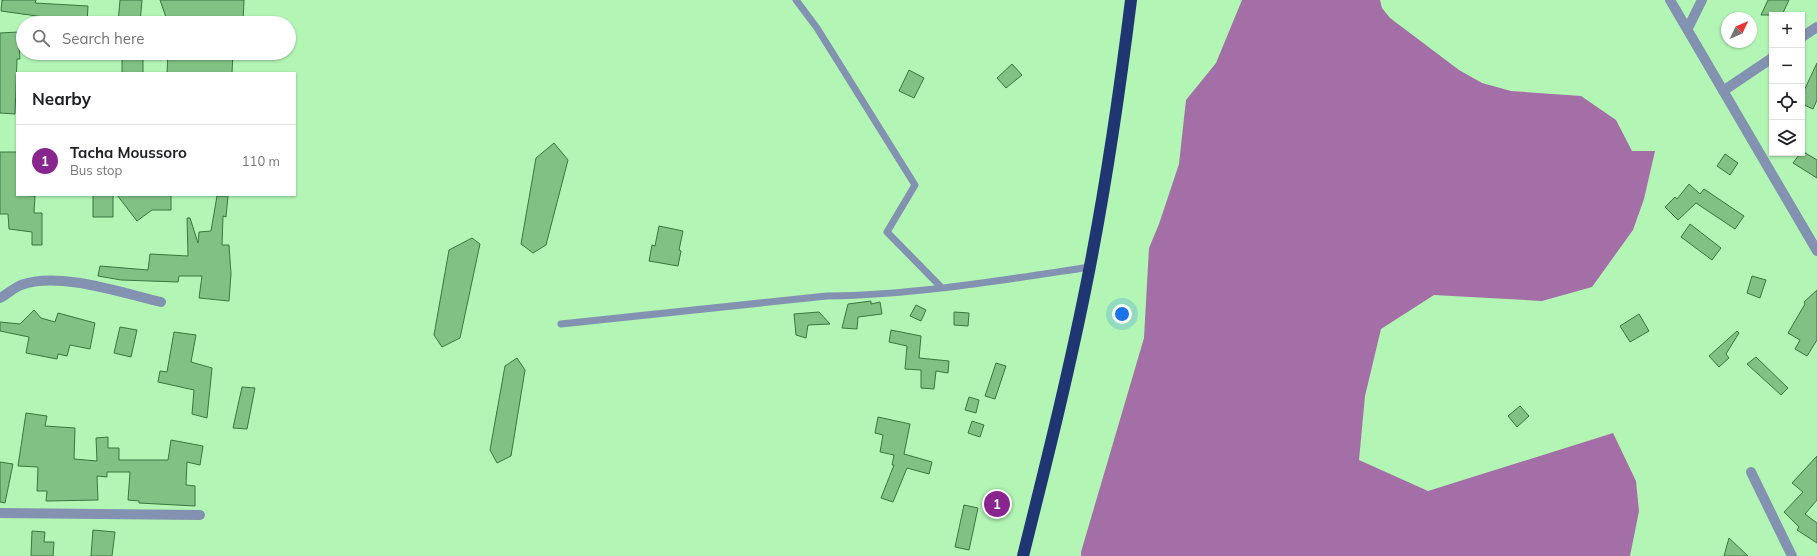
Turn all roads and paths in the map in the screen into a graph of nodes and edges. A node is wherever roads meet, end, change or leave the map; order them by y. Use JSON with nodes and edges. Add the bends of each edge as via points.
{"nodes":[{"id":1,"x":796,"y":0,"type":"edge"},
{"id":2,"x":1131,"y":0,"type":"edge"},
{"id":3,"x":1670,"y":0,"type":"edge"},
{"id":4,"x":1702,"y":0,"type":"edge"},
{"id":5,"x":1817,"y":27,"type":"edge"},
{"id":6,"x":1688,"y":28,"type":"junction"},
{"id":7,"x":1805,"y":36,"type":"edge"},
{"id":8,"x":1769,"y":60,"type":"edge"},
{"id":9,"x":1723,"y":91,"type":"junction"},
{"id":10,"x":1817,"y":251,"type":"edge"},
{"id":11,"x":1090,"y":267,"type":"junction"},
{"id":12,"x":941,"y":287,"type":"junction"},
{"id":13,"x":0,"y":298,"type":"edge"},
{"id":14,"x":161,"y":302,"type":"dead end"},
{"id":15,"x":561,"y":324,"type":"dead end"},
{"id":16,"x":1751,"y":472,"type":"dead end"},
{"id":17,"x":0,"y":513,"type":"edge"},
{"id":18,"x":200,"y":515,"type":"dead end"},
{"id":19,"x":1023,"y":556,"type":"edge"},
{"id":20,"x":1792,"y":556,"type":"edge"}],
"edges":[{"from":1,"to":12,"type":"lane","via":[[817,28],[915,185],[887,232]]},
{"from":2,"to":11,"type":"highway","via":[[1112,141]]},
{"from":3,"to":6,"type":"street"},
{"from":4,"to":6,"type":"street"},
{"from":5,"to":7,"type":"street"},
{"from":6,"to":9,"type":"street"},
{"from":8,"to":9,"type":"street"},
{"from":9,"to":10,"type":"street"},
{"from":11,"to":12,"type":"lane"},
{"from":11,"to":19,"type":"highway"},
{"from":12,"to":15,"type":"lane","via":[[827,296]]},
{"from":13,"to":14,"type":"street","via":[[21,286],[50,280],[67,281]]},
{"from":16,"to":20,"type":"street"},
{"from":17,"to":18,"type":"street"}]}
